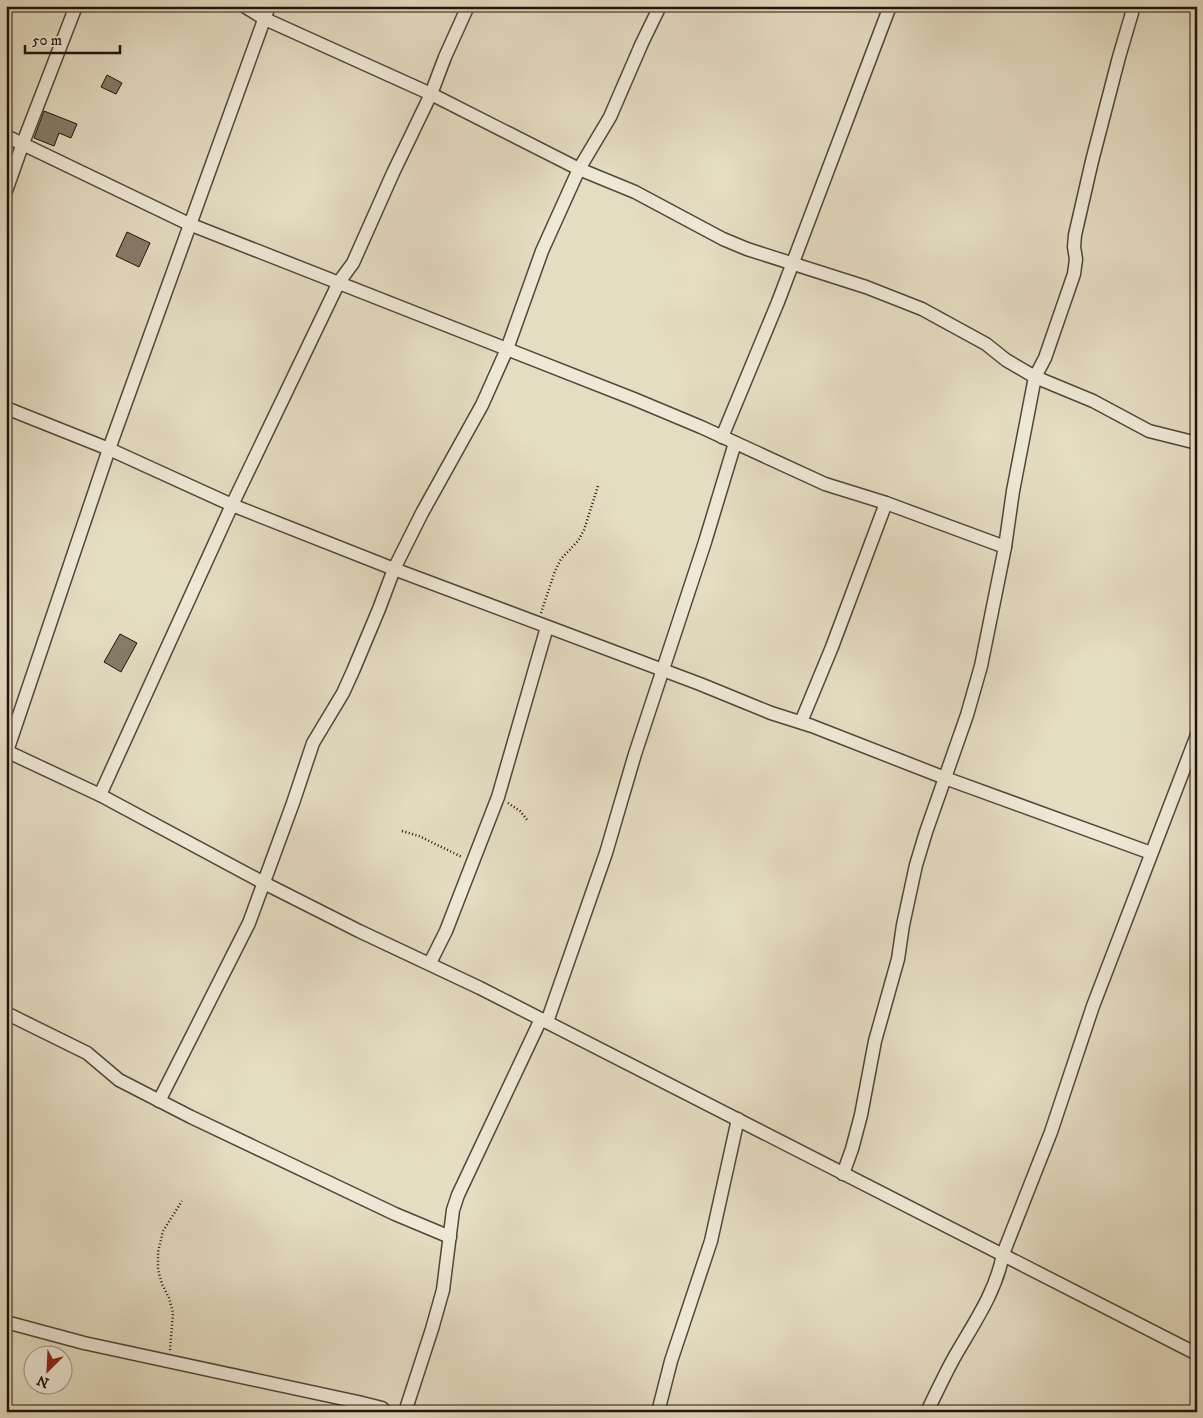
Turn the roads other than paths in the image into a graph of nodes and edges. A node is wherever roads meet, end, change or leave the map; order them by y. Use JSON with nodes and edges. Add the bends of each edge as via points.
{"nodes":[{"id":1,"x":76,"y":6,"type":"edge"},
{"id":2,"x":244,"y":6,"type":"edge"},
{"id":3,"x":269,"y":6,"type":"edge"},
{"id":4,"x":468,"y":6,"type":"edge"},
{"id":5,"x":660,"y":6,"type":"edge"},
{"id":6,"x":890,"y":6,"type":"edge"},
{"id":7,"x":1134,"y":6,"type":"edge"},
{"id":8,"x":265,"y":19,"type":"junction"},
{"id":9,"x":431,"y":94,"type":"junction"},
{"id":10,"x":6,"y":136,"type":"edge"},
{"id":11,"x":23,"y":143,"type":"junction"},
{"id":12,"x":580,"y":170,"type":"junction"},
{"id":13,"x":6,"y":190,"type":"edge"},
{"id":14,"x":189,"y":224,"type":"junction"},
{"id":15,"x":793,"y":264,"type":"junction"},
{"id":16,"x":339,"y":282,"type":"junction"},
{"id":17,"x":506,"y":349,"type":"junction"},
{"id":18,"x":1035,"y":376,"type":"junction"},
{"id":19,"x":6,"y":408,"type":"edge"},
{"id":20,"x":722,"y":438,"type":"junction"},
{"id":21,"x":1197,"y":443,"type":"edge"},
{"id":22,"x":735,"y":444,"type":"junction"},
{"id":23,"x":109,"y":450,"type":"junction"},
{"id":24,"x":886,"y":504,"type":"junction"},
{"id":25,"x":232,"y":505,"type":"junction"},
{"id":26,"x":1005,"y":547,"type":"junction"},
{"id":27,"x":394,"y":569,"type":"junction"},
{"id":28,"x":542,"y":626,"type":"junction"},
{"id":29,"x":663,"y":670,"type":"junction"},
{"id":30,"x":801,"y":722,"type":"junction"},
{"id":31,"x":1197,"y":735,"type":"edge"},
{"id":32,"x":6,"y":751,"type":"edge"},
{"id":33,"x":945,"y":778,"type":"junction"},
{"id":34,"x":100,"y":795,"type":"junction"},
{"id":35,"x":1151,"y":853,"type":"junction"},
{"id":36,"x":264,"y":883,"type":"junction"},
{"id":37,"x":430,"y":963,"type":"junction"},
{"id":38,"x":6,"y":1013,"type":"edge"},
{"id":39,"x":544,"y":1021,"type":"junction"},
{"id":40,"x":160,"y":1101,"type":"junction"},
{"id":41,"x":738,"y":1119,"type":"junction"},
{"id":42,"x":843,"y":1174,"type":"junction"},
{"id":43,"x":450,"y":1237,"type":"junction"},
{"id":44,"x":1003,"y":1254,"type":"junction"},
{"id":45,"x":6,"y":1322,"type":"edge"},
{"id":46,"x":1197,"y":1354,"type":"edge"},
{"id":47,"x":386,"y":1412,"type":"edge"},
{"id":48,"x":405,"y":1412,"type":"edge"},
{"id":49,"x":658,"y":1412,"type":"edge"},
{"id":50,"x":926,"y":1412,"type":"edge"}],
"edges":[{"from":1,"to":11,"type":"street"},
{"from":2,"to":8,"type":"street"},
{"from":3,"to":8,"type":"street"},
{"from":4,"to":9,"type":"street"},
{"from":5,"to":12,"type":"street","via":[[610,117]]},
{"from":6,"to":15,"type":"street"},
{"from":7,"to":18,"type":"street","via":[[1075,235],[1074,274],[1045,358]]},
{"from":8,"to":9,"type":"street"},
{"from":8,"to":14,"type":"street"},
{"from":9,"to":12,"type":"street"},
{"from":9,"to":16,"type":"street","via":[[353,263]]},
{"from":10,"to":11,"type":"street"},
{"from":11,"to":13,"type":"street"},
{"from":11,"to":14,"type":"street"},
{"from":12,"to":15,"type":"street","via":[[634,192],[723,239]]},
{"from":12,"to":17,"type":"street","via":[[542,251]]},
{"from":14,"to":16,"type":"street"},
{"from":14,"to":23,"type":"street"},
{"from":15,"to":18,"type":"street","via":[[922,308]]},
{"from":15,"to":20,"type":"street"},
{"from":16,"to":17,"type":"street"},
{"from":16,"to":25,"type":"street"},
{"from":17,"to":20,"type":"street"},
{"from":17,"to":27,"type":"street","via":[[482,405]]},
{"from":18,"to":21,"type":"street","via":[[1093,400],[1149,431]]},
{"from":18,"to":26,"type":"street"},
{"from":19,"to":23,"type":"street"},
{"from":20,"to":22,"type":"street"},
{"from":22,"to":24,"type":"street","via":[[825,484]]},
{"from":22,"to":29,"type":"street"},
{"from":23,"to":25,"type":"street"},
{"from":23,"to":32,"type":"street"},
{"from":24,"to":26,"type":"street"},
{"from":24,"to":30,"type":"street"},
{"from":25,"to":27,"type":"street"},
{"from":25,"to":34,"type":"street"},
{"from":26,"to":33,"type":"street","via":[[981,666]]},
{"from":27,"to":28,"type":"street"},
{"from":27,"to":36,"type":"street","via":[[353,671],[310,751]]},
{"from":28,"to":29,"type":"street"},
{"from":28,"to":37,"type":"street","via":[[498,798],[446,931]]},
{"from":29,"to":30,"type":"street"},
{"from":29,"to":39,"type":"street","via":[[606,853]]},
{"from":30,"to":33,"type":"street"},
{"from":31,"to":35,"type":"street"},
{"from":32,"to":34,"type":"street"},
{"from":33,"to":35,"type":"street"},
{"from":33,"to":42,"type":"street","via":[[916,865],[861,1115]]},
{"from":34,"to":36,"type":"street"},
{"from":35,"to":44,"type":"street","via":[[1093,1006],[1051,1132]]},
{"from":36,"to":37,"type":"street"},
{"from":36,"to":40,"type":"street","via":[[242,937]]},
{"from":37,"to":39,"type":"street"},
{"from":38,"to":40,"type":"street","via":[[87,1053],[119,1080]]},
{"from":39,"to":41,"type":"street"},
{"from":39,"to":43,"type":"street","via":[[458,1195]]},
{"from":40,"to":43,"type":"street"},
{"from":41,"to":42,"type":"street"},
{"from":41,"to":49,"type":"street","via":[[711,1241]]},
{"from":42,"to":44,"type":"street"},
{"from":43,"to":48,"type":"street","via":[[443,1290]]},
{"from":44,"to":46,"type":"street"},
{"from":44,"to":50,"type":"street","via":[[992,1290]]},
{"from":45,"to":47,"type":"street","via":[[84,1343],[358,1402]]}]}
